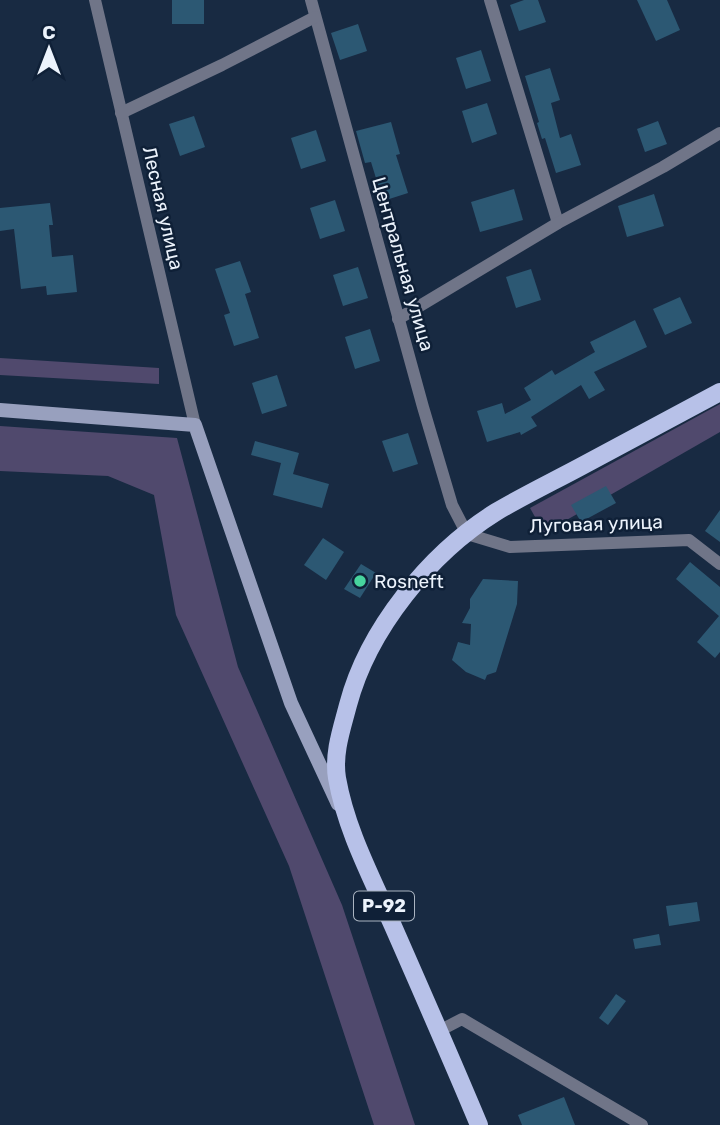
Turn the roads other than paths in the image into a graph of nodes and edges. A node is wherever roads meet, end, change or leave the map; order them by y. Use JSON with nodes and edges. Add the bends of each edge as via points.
{"nodes":[{"id":1,"x":94,"y":0,"type":"edge"},
{"id":2,"x":311,"y":0,"type":"edge"},
{"id":3,"x":490,"y":0,"type":"edge"},
{"id":4,"x":315,"y":17,"type":"junction"},
{"id":5,"x":121,"y":113,"type":"junction"},
{"id":6,"x":720,"y":133,"type":"edge"},
{"id":7,"x":558,"y":223,"type":"junction"},
{"id":8,"x":398,"y":319,"type":"junction"},
{"id":9,"x":720,"y":392,"type":"edge"},
{"id":10,"x":0,"y":410,"type":"edge"},
{"id":11,"x":195,"y":425,"type":"junction"},
{"id":12,"x":467,"y":534,"type":"junction"},
{"id":13,"x":720,"y":564,"type":"edge"},
{"id":14,"x":351,"y":830,"type":"junction"},
{"id":15,"x":439,"y":1031,"type":"junction"},
{"id":16,"x":479,"y":1125,"type":"edge"},
{"id":17,"x":642,"y":1125,"type":"edge"}],
"edges":[{"from":1,"to":5,"type":"street","name":"Лесная улица"},
{"from":2,"to":4,"type":"street","name":"Центральная улица"},
{"from":3,"to":7,"type":"street"},
{"from":4,"to":5,"type":"street"},
{"from":4,"to":8,"type":"street","name":"Центральная улица"},
{"from":5,"to":11,"type":"street","name":"Лесная улица"},
{"from":6,"to":7,"type":"street"},
{"from":7,"to":8,"type":"street"},
{"from":8,"to":12,"type":"street","name":"Центральная улица","via":[[452,505]]},
{"from":9,"to":12,"type":"main road","number":"Р-92","via":[[495,513]]},
{"from":10,"to":11,"type":"street"},
{"from":11,"to":14,"type":"street","via":[[290,703]]},
{"from":12,"to":13,"type":"street","name":"Луговая улица","via":[[510,547],[689,540]]},
{"from":12,"to":14,"type":"main road","number":"Р-92","via":[[427,568],[400,603],[356,679],[336,758]]},
{"from":14,"to":15,"type":"main road","number":"Р-92"},
{"from":15,"to":16,"type":"main road","number":"Р-92"},
{"from":15,"to":17,"type":"street","via":[[462,1019]]}]}
